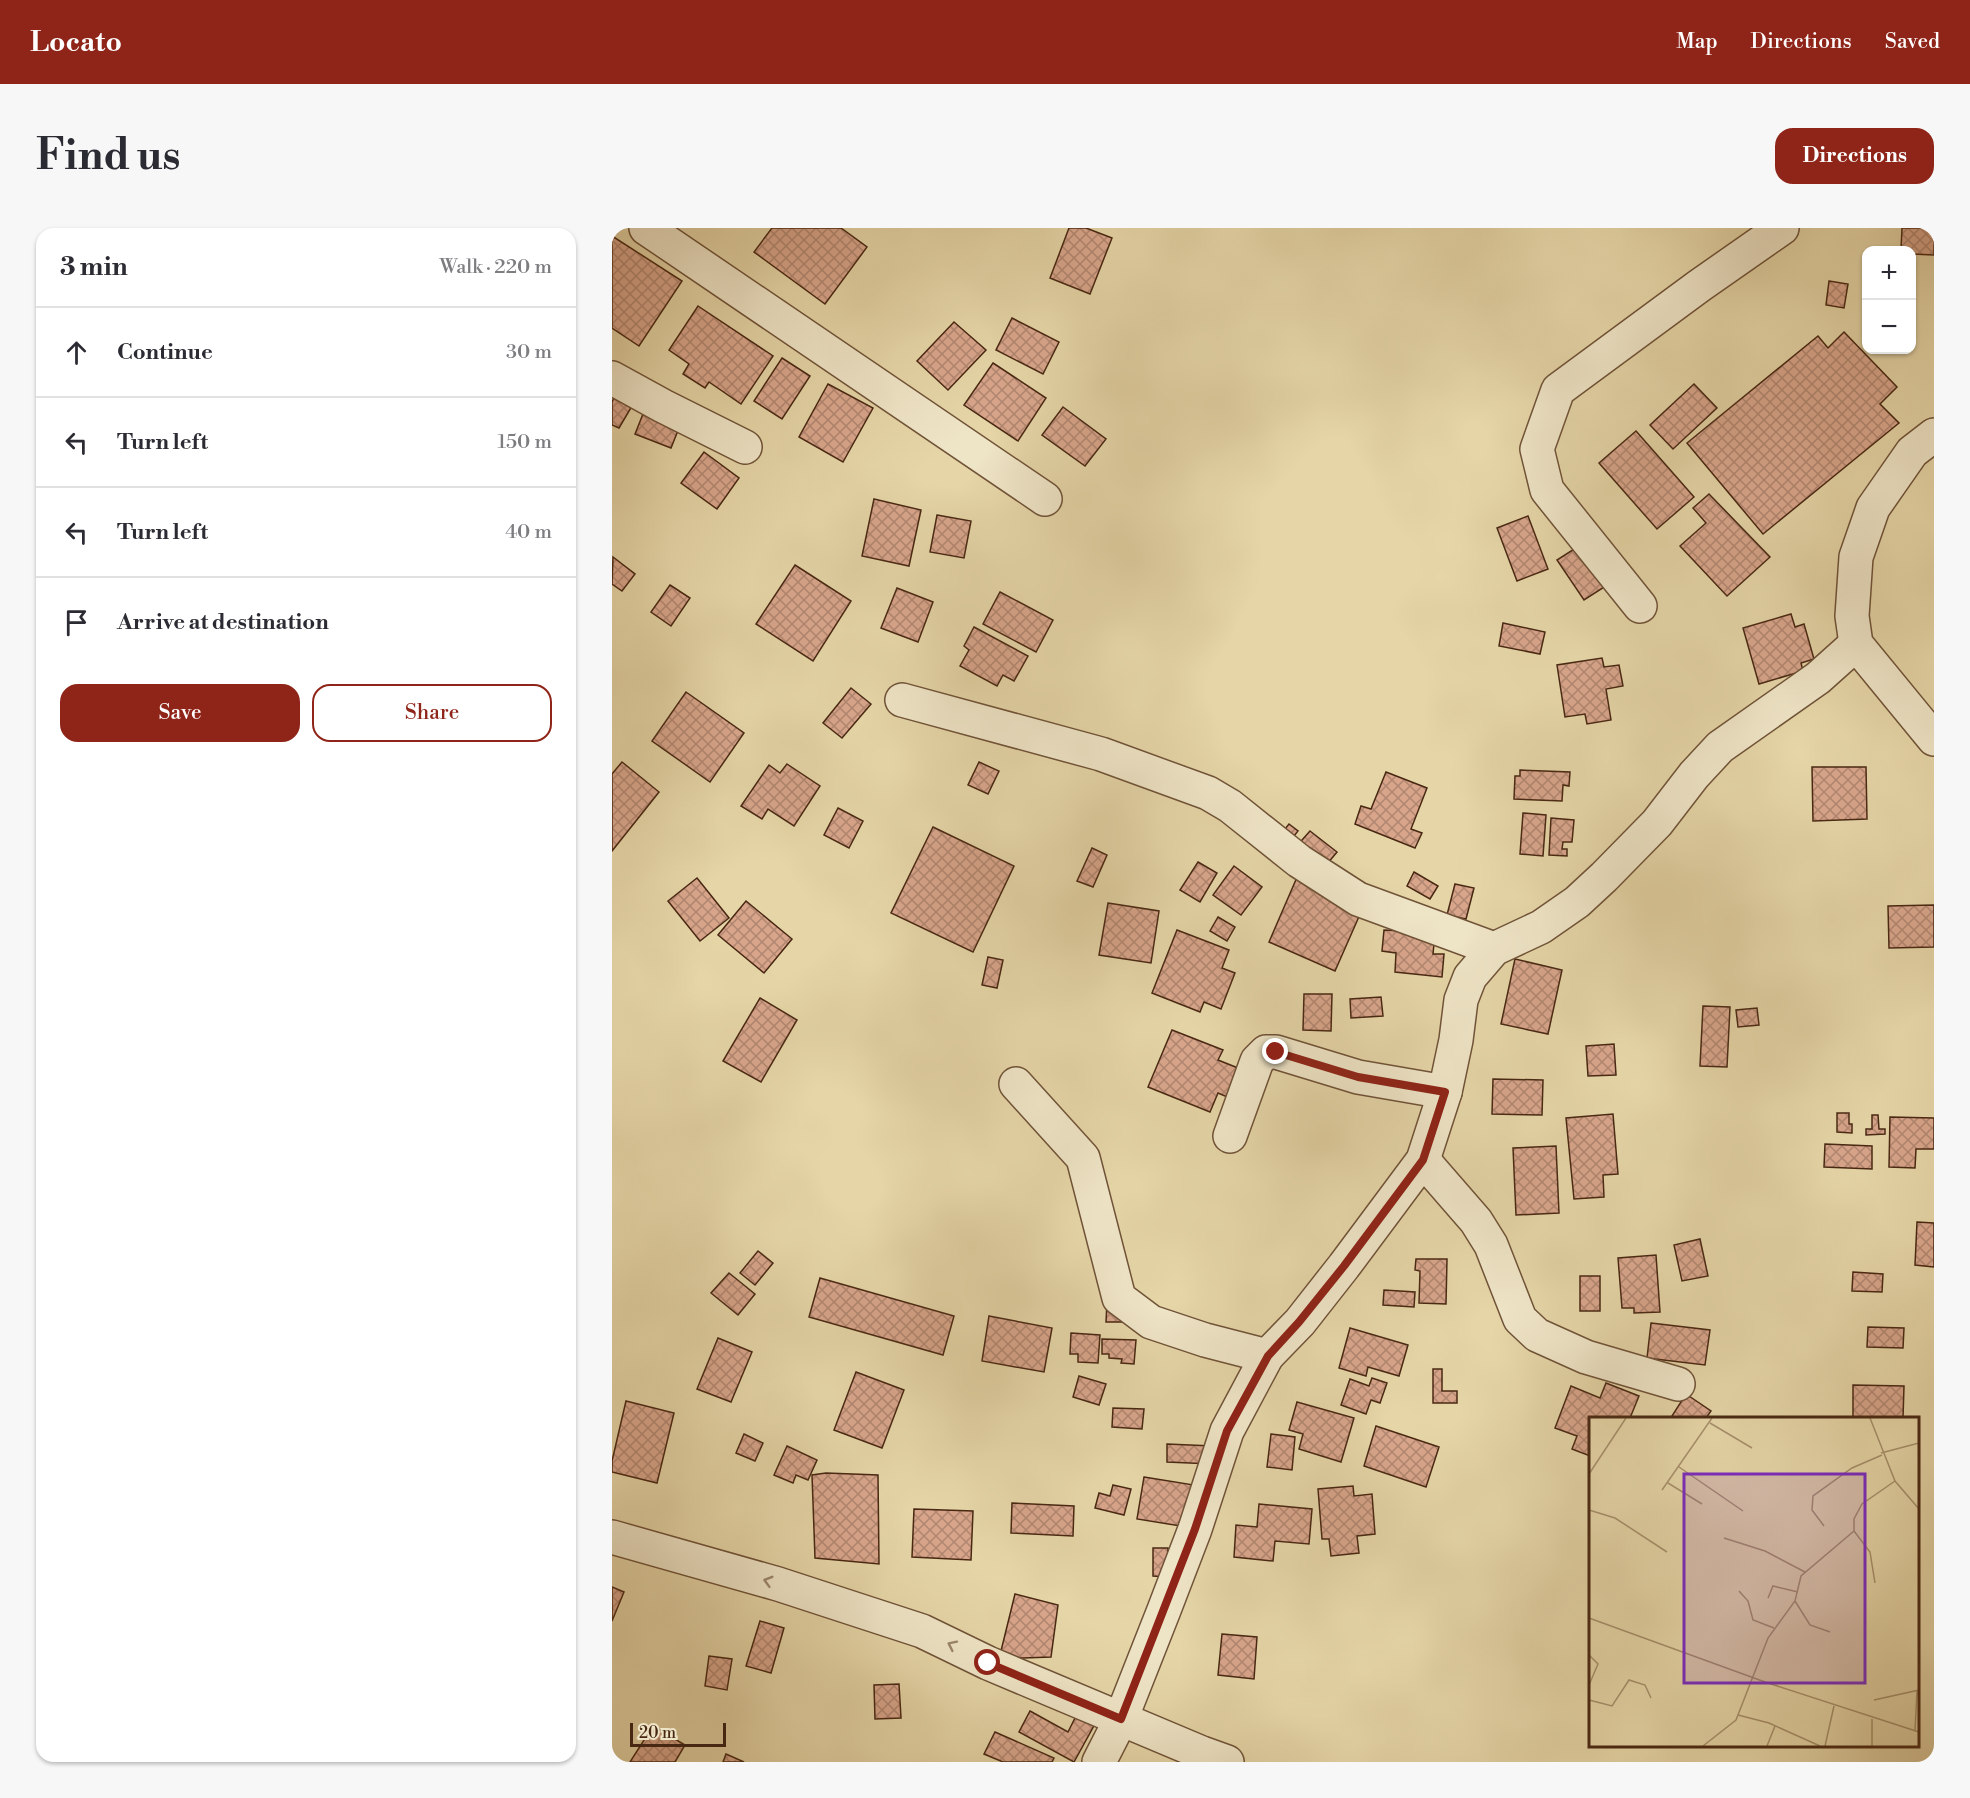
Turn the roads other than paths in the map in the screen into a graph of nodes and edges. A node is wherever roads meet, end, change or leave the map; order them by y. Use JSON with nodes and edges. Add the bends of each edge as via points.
{"nodes":[{"id":1,"x":646,"y":228,"type":"edge"},
{"id":2,"x":1782,"y":228,"type":"edge"},
{"id":3,"x":612,"y":378,"type":"edge"},
{"id":4,"x":1934,"y":435,"type":"edge"},
{"id":5,"x":745,"y":447,"type":"dead end"},
{"id":6,"x":1045,"y":500,"type":"dead end"},
{"id":7,"x":1640,"y":606,"type":"dead end"},
{"id":8,"x":1856,"y":644,"type":"junction"},
{"id":9,"x":902,"y":700,"type":"dead end"},
{"id":10,"x":1934,"y":739,"type":"edge"},
{"id":11,"x":1494,"y":949,"type":"junction"},
{"id":12,"x":1016,"y":1084,"type":"dead end"},
{"id":13,"x":1445,"y":1092,"type":"junction"},
{"id":14,"x":1230,"y":1136,"type":"dead end"},
{"id":15,"x":1423,"y":1160,"type":"junction"},
{"id":16,"x":1268,"y":1356,"type":"junction"},
{"id":17,"x":1678,"y":1384,"type":"dead end"},
{"id":18,"x":612,"y":1537,"type":"edge"},
{"id":19,"x":1121,"y":1719,"type":"junction"},
{"id":20,"x":1100,"y":1762,"type":"edge"},
{"id":21,"x":1227,"y":1762,"type":"edge"}],
"edges":[{"from":1,"to":6,"type":"street"},
{"from":2,"to":7,"type":"street","via":[[1558,390],[1537,449],[1547,490]]},
{"from":3,"to":5,"type":"street"},
{"from":4,"to":8,"type":"street","via":[[1912,452],[1873,508],[1856,557],[1852,616]]},
{"from":8,"to":10,"type":"street"},
{"from":8,"to":11,"type":"street","via":[[1818,678],[1720,747],[1657,823],[1577,902],[1541,927]]},
{"from":9,"to":11,"type":"street","via":[[1101,754],[1208,793],[1299,861],[1358,898]]},
{"from":11,"to":13,"type":"street","via":[[1470,976],[1461,1000]]},
{"from":12,"to":16,"type":"street","via":[[1083,1158],[1119,1298],[1150,1322]]},
{"from":13,"to":14,"type":"street","via":[[1358,1077],[1266,1052],[1257,1061]]},
{"from":13,"to":15,"type":"street"},
{"from":15,"to":16,"type":"street","via":[[1299,1322]]},
{"from":15,"to":17,"type":"street","via":[[1476,1221],[1491,1245],[1520,1318],[1537,1335],[1586,1357]]},
{"from":16,"to":19,"type":"street","via":[[1227,1431],[1195,1529]]},
{"from":19,"to":18,"type":"street","one_way":true,"via":[[988,1663],[922,1630]]},
{"from":19,"to":20,"type":"street"},
{"from":19,"to":21,"type":"street"}]}
